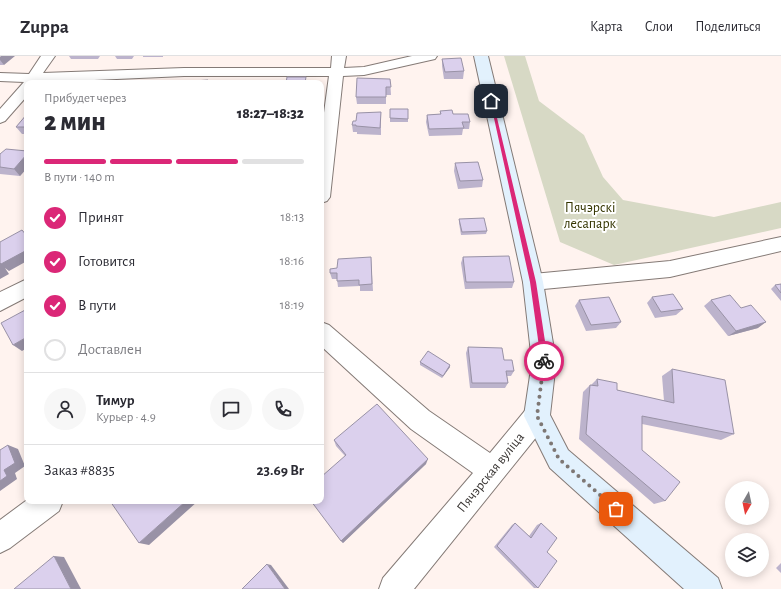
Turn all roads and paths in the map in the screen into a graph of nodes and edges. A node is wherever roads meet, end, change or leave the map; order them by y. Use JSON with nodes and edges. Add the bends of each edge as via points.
{"nodes":[{"id":1,"x":48,"y":56,"type":"edge"},
{"id":2,"x":339,"y":56,"type":"edge"},
{"id":3,"x":430,"y":56,"type":"edge"},
{"id":4,"x":481,"y":56,"type":"edge"},
{"id":5,"x":184,"y":72,"type":"edge"},
{"id":6,"x":338,"y":72,"type":"junction"},
{"id":7,"x":0,"y":78,"type":"edge"},
{"id":8,"x":33,"y":80,"type":"edge"},
{"id":9,"x":73,"y":80,"type":"edge"},
{"id":10,"x":24,"y":82,"type":"edge"},
{"id":11,"x":24,"y":91,"type":"edge"},
{"id":12,"x":0,"y":118,"type":"edge"},
{"id":13,"x":324,"y":175,"type":"edge"},
{"id":14,"x":781,"y":244,"type":"edge"},
{"id":15,"x":533,"y":282,"type":"junction"},
{"id":16,"x":24,"y":288,"type":"edge"},
{"id":17,"x":0,"y":302,"type":"edge"},
{"id":18,"x":324,"y":335,"type":"edge"},
{"id":19,"x":537,"y":416,"type":"junction"},
{"id":20,"x":492,"y":470,"type":"junction"},
{"id":21,"x":45,"y":504,"type":"edge"},
{"id":22,"x":0,"y":538,"type":"edge"},
{"id":23,"x":394,"y":589,"type":"edge"},
{"id":24,"x":707,"y":589,"type":"edge"}],
"edges":[{"from":1,"to":8,"type":"street"},
{"from":2,"to":6,"type":"street"},
{"from":3,"to":6,"type":"street","via":[[364,71]]},
{"from":4,"to":15,"type":"street"},
{"from":5,"to":6,"type":"street"},
{"from":5,"to":9,"type":"street"},
{"from":6,"to":13,"type":"street"},
{"from":7,"to":10,"type":"street"},
{"from":11,"to":12,"type":"street"},
{"from":14,"to":15,"type":"street","via":[[670,268]]},
{"from":15,"to":19,"type":"street","via":[[544,362]]},
{"from":16,"to":17,"type":"street"},
{"from":18,"to":20,"type":"street","via":[[420,420]]},
{"from":19,"to":20,"type":"street","name":"Пячэрская вуліца"},
{"from":19,"to":24,"type":"street","via":[[559,459]]},
{"from":20,"to":23,"type":"street","name":"Пячэрская вуліца"},
{"from":21,"to":22,"type":"street"}]}
